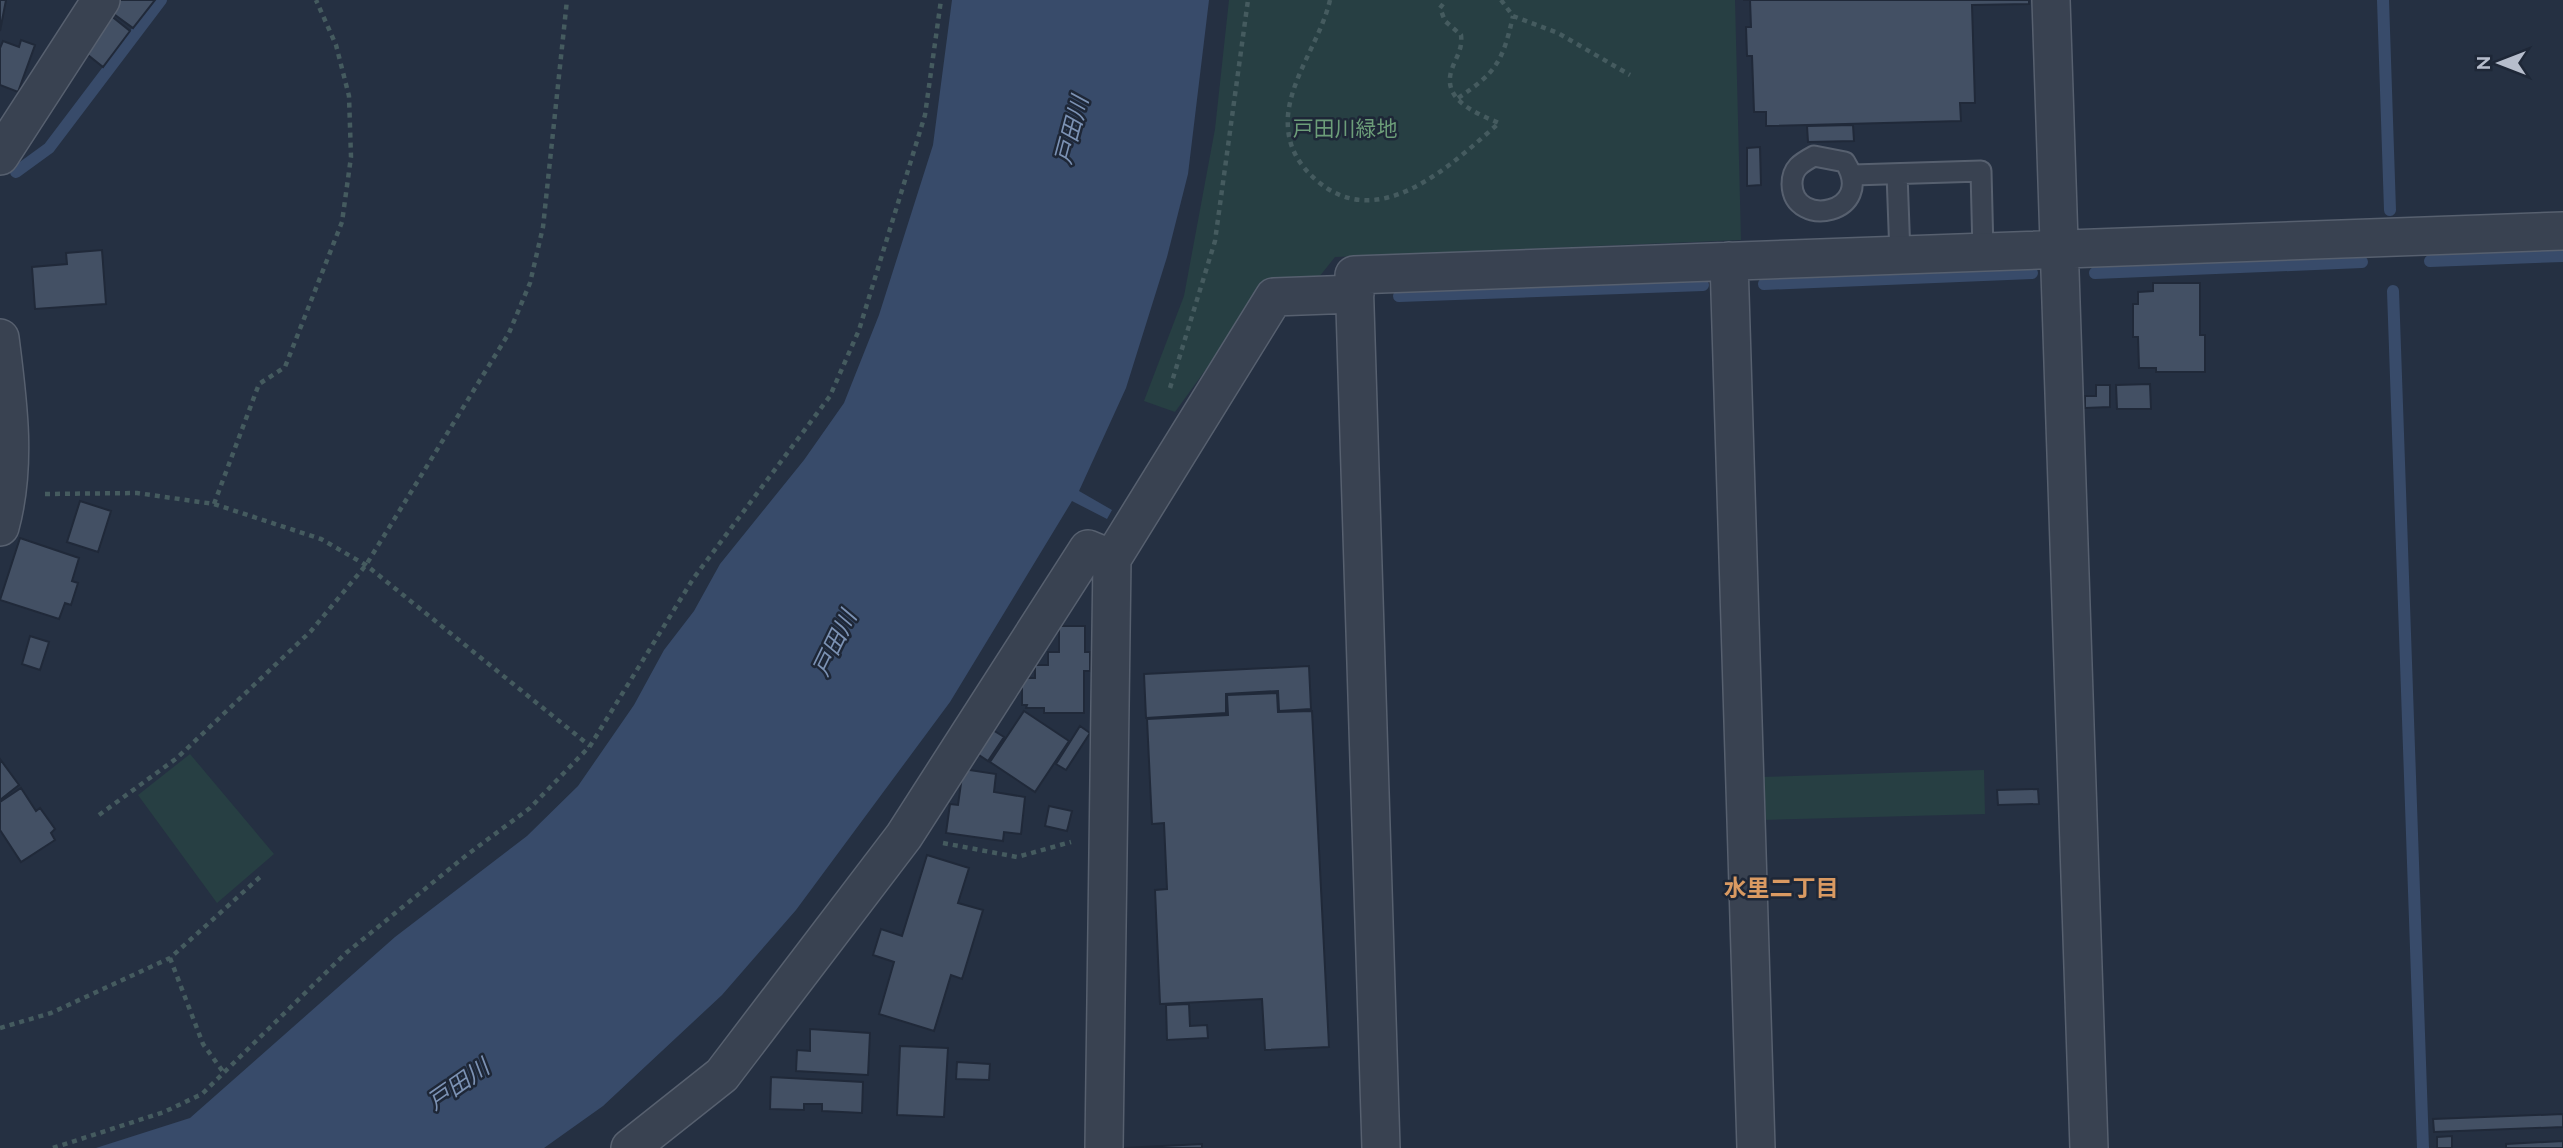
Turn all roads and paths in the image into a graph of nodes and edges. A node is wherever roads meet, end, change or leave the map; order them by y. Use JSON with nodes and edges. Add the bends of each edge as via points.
{"nodes":[{"id":1,"x":101,"y":0,"type":"edge"},
{"id":2,"x":316,"y":0,"type":"edge"},
{"id":3,"x":567,"y":0,"type":"edge"},
{"id":4,"x":941,"y":0,"type":"edge"},
{"id":5,"x":1248,"y":0,"type":"edge"},
{"id":6,"x":1330,"y":0,"type":"edge"},
{"id":7,"x":1446,"y":0,"type":"edge"},
{"id":8,"x":1501,"y":0,"type":"edge"},
{"id":9,"x":2051,"y":0,"type":"edge"},
{"id":10,"x":1513,"y":16,"type":"junction"},
{"id":11,"x":1630,"y":75,"type":"dead end"},
{"id":12,"x":1458,"y":98,"type":"junction"},
{"id":13,"x":0,"y":156,"type":"edge"},
{"id":14,"x":1897,"y":174,"type":"junction"},
{"id":15,"x":1853,"y":175,"type":"dead end"},
{"id":16,"x":2563,"y":231,"type":"edge"},
{"id":17,"x":2059,"y":249,"type":"junction"},
{"id":18,"x":1983,"y":252,"type":"junction"},
{"id":19,"x":1900,"y":255,"type":"junction"},
{"id":20,"x":1730,"y":261,"type":"junction"},
{"id":21,"x":1355,"y":294,"type":"junction"},
{"id":22,"x":0,"y":338,"type":"edge"},
{"id":23,"x":1208,"y":404,"type":"junction"},
{"id":24,"x":214,"y":504,"type":"junction"},
{"id":25,"x":4,"y":510,"type":"edge"},
{"id":26,"x":1112,"y":559,"type":"junction"},
{"id":27,"x":366,"y":565,"type":"junction"},
{"id":28,"x":590,"y":746,"type":"junction"},
{"id":29,"x":99,"y":815,"type":"dead end"},
{"id":30,"x":1108,"y":832,"type":"junction"},
{"id":31,"x":904,"y":836,"type":"junction"},
{"id":32,"x":260,"y":877,"type":"dead end"},
{"id":33,"x":170,"y":958,"type":"junction"},
{"id":34,"x":0,"y":1028,"type":"edge"},
{"id":35,"x":225,"y":1073,"type":"junction"},
{"id":36,"x":53,"y":1148,"type":"edge"},
{"id":37,"x":629,"y":1148,"type":"edge"},
{"id":38,"x":1104,"y":1148,"type":"edge"},
{"id":39,"x":1381,"y":1148,"type":"edge"},
{"id":40,"x":1756,"y":1148,"type":"edge"},
{"id":41,"x":2089,"y":1148,"type":"edge"}],
"edges":[{"from":1,"to":13,"type":"street"},
{"from":2,"to":24,"type":"path","via":[[336,45],[349,96],[351,158],[342,222],[285,367],[259,384]]},
{"from":3,"to":27,"type":"path","via":[[543,227],[530,283],[509,333]]},
{"from":4,"to":28,"type":"path","via":[[925,115],[859,330],[830,396],[693,579]]},
{"from":5,"to":23,"type":"path","via":[[1215,241],[1169,388]]},
{"from":6,"to":12,"type":"path","via":[[1288,113],[1289,141],[1300,166],[1322,185],[1348,200],[1364,202],[1410,189],[1447,168],[1499,123],[1465,108]]},
{"from":7,"to":12,"type":"path","via":[[1440,8],[1461,35],[1450,88]]},
{"from":8,"to":10,"type":"path"},
{"from":9,"to":17,"type":"street"},
{"from":10,"to":11,"type":"path","via":[[1558,33]]},
{"from":10,"to":12,"type":"path","via":[[1507,46],[1489,78]]},
{"from":14,"to":15,"type":"lane"},
{"from":14,"to":18,"type":"lane","via":[[1981,171]]},
{"from":14,"to":19,"type":"lane"},
{"from":16,"to":17,"type":"street"},
{"from":17,"to":18,"type":"street"},
{"from":17,"to":41,"type":"street"},
{"from":18,"to":19,"type":"street"},
{"from":19,"to":20,"type":"street"},
{"from":20,"to":21,"type":"street","via":[[1354,275]]},
{"from":20,"to":40,"type":"street"},
{"from":21,"to":23,"type":"street","via":[[1275,297]]},
{"from":21,"to":39,"type":"street"},
{"from":22,"to":25,"type":"street","via":[[9,408]]},
{"from":23,"to":26,"type":"street"},
{"from":24,"to":25,"type":"path","via":[[137,493]]},
{"from":24,"to":27,"type":"path","via":[[321,539]]},
{"from":26,"to":30,"type":"street"},
{"from":26,"to":31,"type":"street","via":[[1088,549]]},
{"from":27,"to":28,"type":"path"},
{"from":27,"to":29,"type":"path","via":[[311,631],[177,758]]},
{"from":28,"to":35,"type":"path","via":[[530,808],[346,953]]},
{"from":30,"to":31,"type":"path","via":[[1017,857]]},
{"from":30,"to":38,"type":"street"},
{"from":31,"to":37,"type":"street","via":[[722,1075]]},
{"from":32,"to":33,"type":"path"},
{"from":33,"to":34,"type":"path","via":[[51,1013]]},
{"from":33,"to":35,"type":"path","via":[[203,1044]]},
{"from":35,"to":36,"type":"path","via":[[202,1094],[164,1112]]}]}
